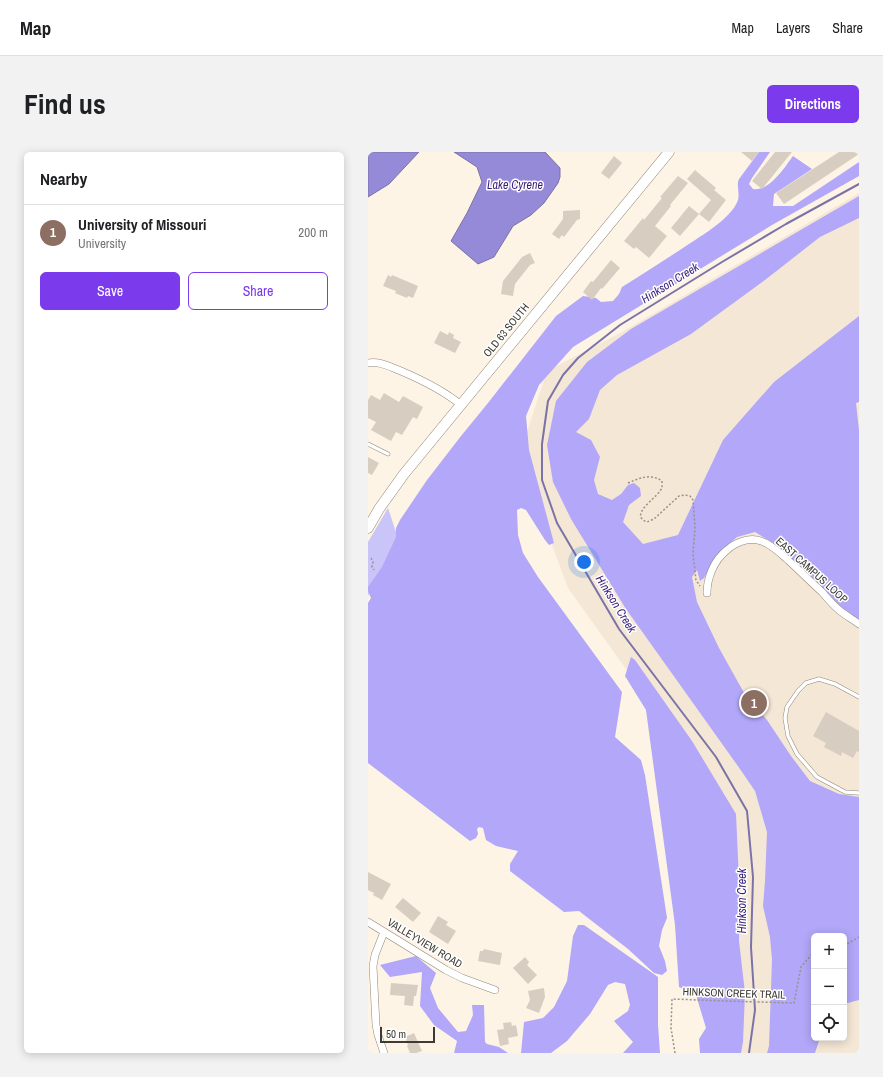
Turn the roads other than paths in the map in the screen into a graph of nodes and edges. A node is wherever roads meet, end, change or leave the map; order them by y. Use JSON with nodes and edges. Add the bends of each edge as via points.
{"nodes":[{"id":1,"x":669,"y":152,"type":"edge"},
{"id":2,"x":368,"y":363,"type":"edge"},
{"id":3,"x":460,"y":405,"type":"junction"},
{"id":4,"x":368,"y":444,"type":"edge"},
{"id":5,"x":388,"y":454,"type":"dead end"},
{"id":6,"x":368,"y":528,"type":"edge"},
{"id":7,"x":707,"y":591,"type":"road end"},
{"id":8,"x":859,"y":624,"type":"edge"},
{"id":9,"x":859,"y":697,"type":"edge"},
{"id":10,"x":859,"y":793,"type":"edge"},
{"id":11,"x":368,"y":922,"type":"edge"},
{"id":12,"x":384,"y":932,"type":"junction"},
{"id":13,"x":495,"y":990,"type":"dead end"},
{"id":14,"x":384,"y":1053,"type":"edge"}],
"edges":[{"from":1,"to":3,"type":"main road","name":"OLD 63 SOUTH"},
{"from":2,"to":3,"type":"street","via":[[380,363],[420,379]]},
{"from":3,"to":6,"type":"main road","name":"OLD 63 SOUTH","via":[[404,474]]},
{"from":4,"to":5,"type":"lane"},
{"from":7,"to":8,"type":"street","name":"EAST CAMPUS LOOP","via":[[710,574],[723,553],[746,540],[762,541],[778,551],[839,610]]},
{"from":9,"to":10,"type":"lane","via":[[836,684],[819,679],[806,683],[798,691],[787,706],[785,718],[788,736],[797,754],[817,777],[845,792]]},
{"from":11,"to":12,"type":"street","name":"VALLEYVIEW ROAD"},
{"from":12,"to":13,"type":"street","name":"VALLEYVIEW ROAD","via":[[446,970]]},
{"from":12,"to":14,"type":"street","via":[[373,966],[377,1030]]}]}
